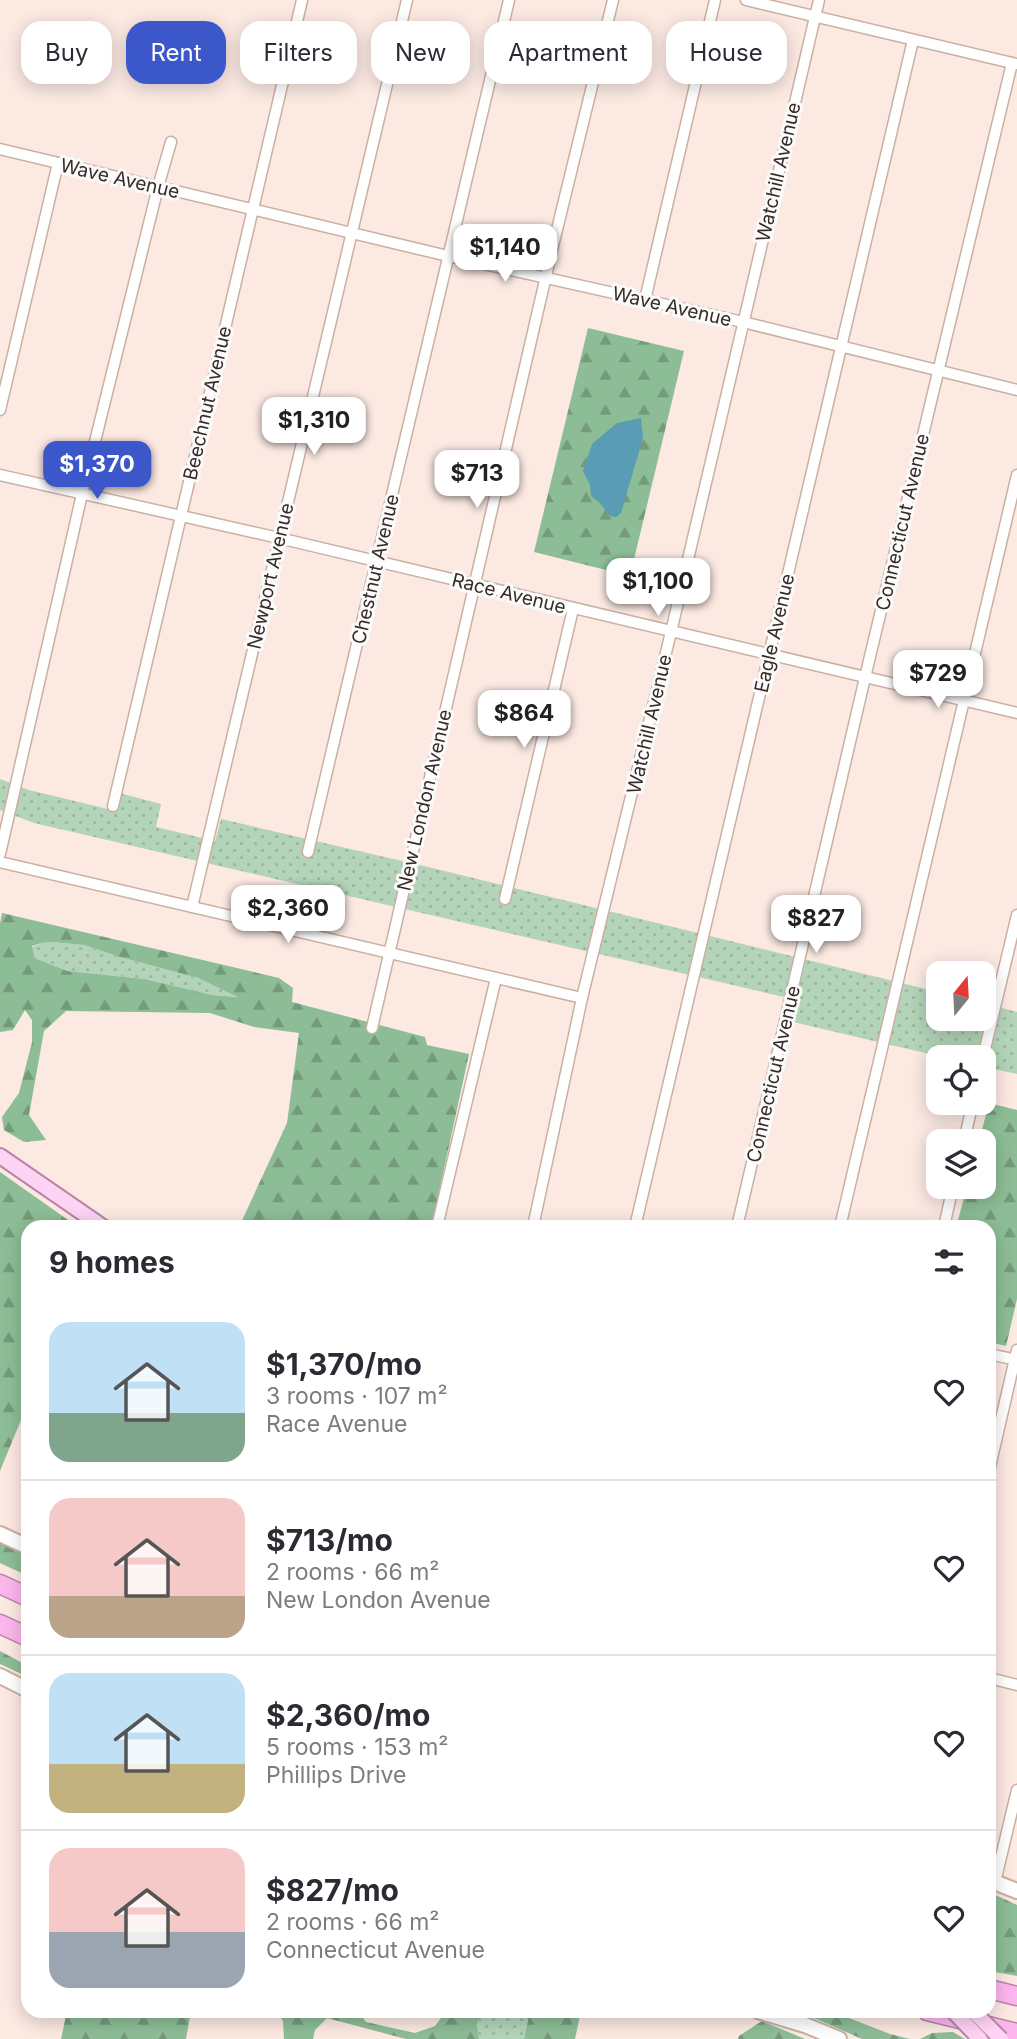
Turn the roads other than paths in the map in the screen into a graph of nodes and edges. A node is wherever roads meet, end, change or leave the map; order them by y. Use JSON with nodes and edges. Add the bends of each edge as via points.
{"nodes":[{"id":1,"x":302,"y":0,"type":"edge"},
{"id":2,"x":407,"y":0,"type":"edge"},
{"id":3,"x":509,"y":0,"type":"edge"},
{"id":4,"x":612,"y":0,"type":"edge"},
{"id":5,"x":715,"y":0,"type":"edge"},
{"id":6,"x":746,"y":0,"type":"edge"},
{"id":7,"x":819,"y":0,"type":"edge"},
{"id":8,"x":815,"y":16,"type":"junction"},
{"id":9,"x":913,"y":40,"type":"junction"},
{"id":10,"x":1014,"y":64,"type":"edge"},
{"id":11,"x":171,"y":142,"type":"dead end"},
{"id":12,"x":0,"y":149,"type":"edge"},
{"id":13,"x":58,"y":163,"type":"junction"},
{"id":14,"x":158,"y":187,"type":"junction"},
{"id":15,"x":253,"y":208,"type":"junction"},
{"id":16,"x":352,"y":232,"type":"junction"},
{"id":17,"x":448,"y":256,"type":"junction"},
{"id":18,"x":547,"y":278,"type":"junction"},
{"id":19,"x":645,"y":300,"type":"junction"},
{"id":20,"x":743,"y":322,"type":"junction"},
{"id":21,"x":840,"y":348,"type":"junction"},
{"id":22,"x":938,"y":371,"type":"junction"},
{"id":23,"x":1017,"y":390,"type":"edge"},
{"id":24,"x":0,"y":411,"type":"edge"},
{"id":25,"x":0,"y":475,"type":"edge"},
{"id":26,"x":1017,"y":475,"type":"edge"},
{"id":27,"x":82,"y":494,"type":"junction"},
{"id":28,"x":181,"y":515,"type":"junction"},
{"id":29,"x":279,"y":538,"type":"junction"},
{"id":30,"x":377,"y":562,"type":"junction"},
{"id":31,"x":475,"y":585,"type":"junction"},
{"id":32,"x":573,"y":609,"type":"junction"},
{"id":33,"x":671,"y":632,"type":"junction"},
{"id":34,"x":769,"y":654,"type":"junction"},
{"id":35,"x":865,"y":677,"type":"junction"},
{"id":36,"x":964,"y":700,"type":"junction"},
{"id":37,"x":1017,"y":713,"type":"edge"},
{"id":38,"x":113,"y":806,"type":"dead end"},
{"id":39,"x":308,"y":852,"type":"dead end"},
{"id":40,"x":0,"y":854,"type":"edge"},
{"id":41,"x":0,"y":862,"type":"edge"},
{"id":42,"x":505,"y":898,"type":"dead end"},
{"id":43,"x":192,"y":907,"type":"junction"},
{"id":44,"x":1017,"y":915,"type":"edge"},
{"id":45,"x":389,"y":953,"type":"junction"},
{"id":46,"x":496,"y":978,"type":"junction"},
{"id":47,"x":582,"y":998,"type":"junction"},
{"id":48,"x":372,"y":1028,"type":"dead end"},
{"id":49,"x":986,"y":1045,"type":"edge"},
{"id":50,"x":0,"y":1156,"type":"edge"},
{"id":51,"x":950,"y":1199,"type":"edge"},
{"id":52,"x":93,"y":1220,"type":"edge"},
{"id":53,"x":439,"y":1220,"type":"edge"},
{"id":54,"x":534,"y":1220,"type":"edge"},
{"id":55,"x":637,"y":1220,"type":"edge"},
{"id":56,"x":739,"y":1220,"type":"edge"},
{"id":57,"x":842,"y":1220,"type":"edge"},
{"id":58,"x":946,"y":1220,"type":"edge"},
{"id":59,"x":996,"y":1355,"type":"edge"},
{"id":60,"x":1016,"y":1357,"type":"edge"},
{"id":61,"x":996,"y":1441,"type":"edge"},
{"id":62,"x":0,"y":1534,"type":"edge"},
{"id":63,"x":21,"y":1544,"type":"edge"},
{"id":64,"x":0,"y":1584,"type":"edge"},
{"id":65,"x":21,"y":1594,"type":"edge"},
{"id":66,"x":0,"y":1624,"type":"edge"},
{"id":67,"x":21,"y":1634,"type":"edge"},
{"id":68,"x":0,"y":1676,"type":"edge"},
{"id":69,"x":996,"y":1680,"type":"edge"},
{"id":70,"x":1017,"y":1685,"type":"edge"},
{"id":71,"x":21,"y":1686,"type":"edge"},
{"id":72,"x":1017,"y":1790,"type":"edge"},
{"id":73,"x":996,"y":1866,"type":"edge"},
{"id":74,"x":996,"y":1883,"type":"edge"},
{"id":75,"x":1017,"y":1891,"type":"edge"},
{"id":76,"x":996,"y":1991,"type":"edge"},
{"id":77,"x":1017,"y":1996,"type":"edge"},
{"id":78,"x":782,"y":2018,"type":"edge"},
{"id":79,"x":956,"y":2018,"type":"edge"},
{"id":80,"x":960,"y":2018,"type":"edge"},
{"id":81,"x":980,"y":2018,"type":"edge"},
{"id":82,"x":1017,"y":2033,"type":"edge"},
{"id":83,"x":839,"y":2039,"type":"edge"},
{"id":84,"x":981,"y":2039,"type":"edge"},
{"id":85,"x":1000,"y":2039,"type":"edge"}],
"edges":[{"from":1,"to":15,"type":"street","name":"Beechnut Avenue"},
{"from":2,"to":16,"type":"street","name":"Newport Avenue"},
{"from":3,"to":17,"type":"street","name":"Chestnut Avenue"},
{"from":4,"to":18,"type":"street","name":"New London Avenue"},
{"from":5,"to":19,"type":"street"},
{"from":6,"to":8,"type":"street"},
{"from":7,"to":8,"type":"street","name":"Watchill Avenue"},
{"from":8,"to":9,"type":"street"},
{"from":8,"to":20,"type":"street","name":"Watchill Avenue"},
{"from":9,"to":10,"type":"street"},
{"from":9,"to":21,"type":"street","name":"Eagle Avenue"},
{"from":10,"to":22,"type":"street","name":"Connecticut Avenue"},
{"from":11,"to":14,"type":"street"},
{"from":12,"to":13,"type":"street","name":"Wave Avenue"},
{"from":13,"to":14,"type":"street","name":"Wave Avenue"},
{"from":13,"to":24,"type":"street"},
{"from":14,"to":15,"type":"street","name":"Wave Avenue"},
{"from":14,"to":27,"type":"street"},
{"from":15,"to":16,"type":"street","name":"Wave Avenue"},
{"from":15,"to":28,"type":"street","name":"Beechnut Avenue"},
{"from":16,"to":17,"type":"street","name":"Wave Avenue"},
{"from":16,"to":29,"type":"street","name":"Newport Avenue"},
{"from":17,"to":18,"type":"street","name":"Wave Avenue"},
{"from":17,"to":30,"type":"street","name":"Chestnut Avenue"},
{"from":18,"to":19,"type":"street","name":"Wave Avenue"},
{"from":18,"to":31,"type":"street","name":"New London Avenue"},
{"from":19,"to":20,"type":"street","name":"Wave Avenue"},
{"from":20,"to":21,"type":"street","name":"Wave Avenue"},
{"from":20,"to":33,"type":"street","name":"Watchill Avenue"},
{"from":21,"to":22,"type":"street","name":"Wave Avenue"},
{"from":21,"to":34,"type":"street","name":"Eagle Avenue"},
{"from":22,"to":23,"type":"street","name":"Wave Avenue"},
{"from":22,"to":35,"type":"street","name":"Connecticut Avenue"},
{"from":25,"to":27,"type":"street","name":"Race Avenue"},
{"from":26,"to":36,"type":"street"},
{"from":27,"to":28,"type":"street","name":"Race Avenue"},
{"from":27,"to":40,"type":"street"},
{"from":28,"to":29,"type":"street","name":"Race Avenue"},
{"from":28,"to":38,"type":"street","name":"Beechnut Avenue"},
{"from":29,"to":30,"type":"street","name":"Race Avenue"},
{"from":29,"to":43,"type":"street","name":"Newport Avenue"},
{"from":30,"to":31,"type":"street","name":"Race Avenue"},
{"from":30,"to":39,"type":"street","name":"Chestnut Avenue"},
{"from":31,"to":32,"type":"street","name":"Race Avenue"},
{"from":31,"to":45,"type":"street","name":"New London Avenue"},
{"from":32,"to":33,"type":"street","name":"Race Avenue"},
{"from":32,"to":42,"type":"street"},
{"from":33,"to":34,"type":"street","name":"Race Avenue"},
{"from":33,"to":47,"type":"street","name":"Watchill Avenue"},
{"from":34,"to":35,"type":"street","name":"Race Avenue"},
{"from":34,"to":55,"type":"street","name":"Eagle Avenue"},
{"from":35,"to":36,"type":"street","name":"Race Avenue"},
{"from":35,"to":56,"type":"street","name":"Connecticut Avenue"},
{"from":36,"to":37,"type":"street","name":"Race Avenue"},
{"from":36,"to":57,"type":"street"},
{"from":41,"to":43,"type":"street"},
{"from":43,"to":45,"type":"street"},
{"from":44,"to":49,"type":"street"},
{"from":45,"to":46,"type":"street"},
{"from":45,"to":48,"type":"street","name":"New London Avenue"},
{"from":46,"to":47,"type":"street"},
{"from":46,"to":53,"type":"street"},
{"from":47,"to":54,"type":"street","name":"Watchill Avenue"},
{"from":50,"to":52,"type":"main road"},
{"from":51,"to":58,"type":"street"},
{"from":59,"to":60,"type":"street"},
{"from":60,"to":61,"type":"street"},
{"from":62,"to":63,"type":"main road"},
{"from":64,"to":65,"type":"highway"},
{"from":66,"to":67,"type":"highway"},
{"from":68,"to":71,"type":"main road"},
{"from":69,"to":70,"type":"street"},
{"from":72,"to":73,"type":"street"},
{"from":74,"to":75,"type":"main road"},
{"from":76,"to":77,"type":"highway"},
{"from":78,"to":83,"type":"main road"},
{"from":79,"to":82,"type":"highway"},
{"from":80,"to":84,"type":"main road","bridge":true},
{"from":81,"to":85,"type":"main road","bridge":true}]}
